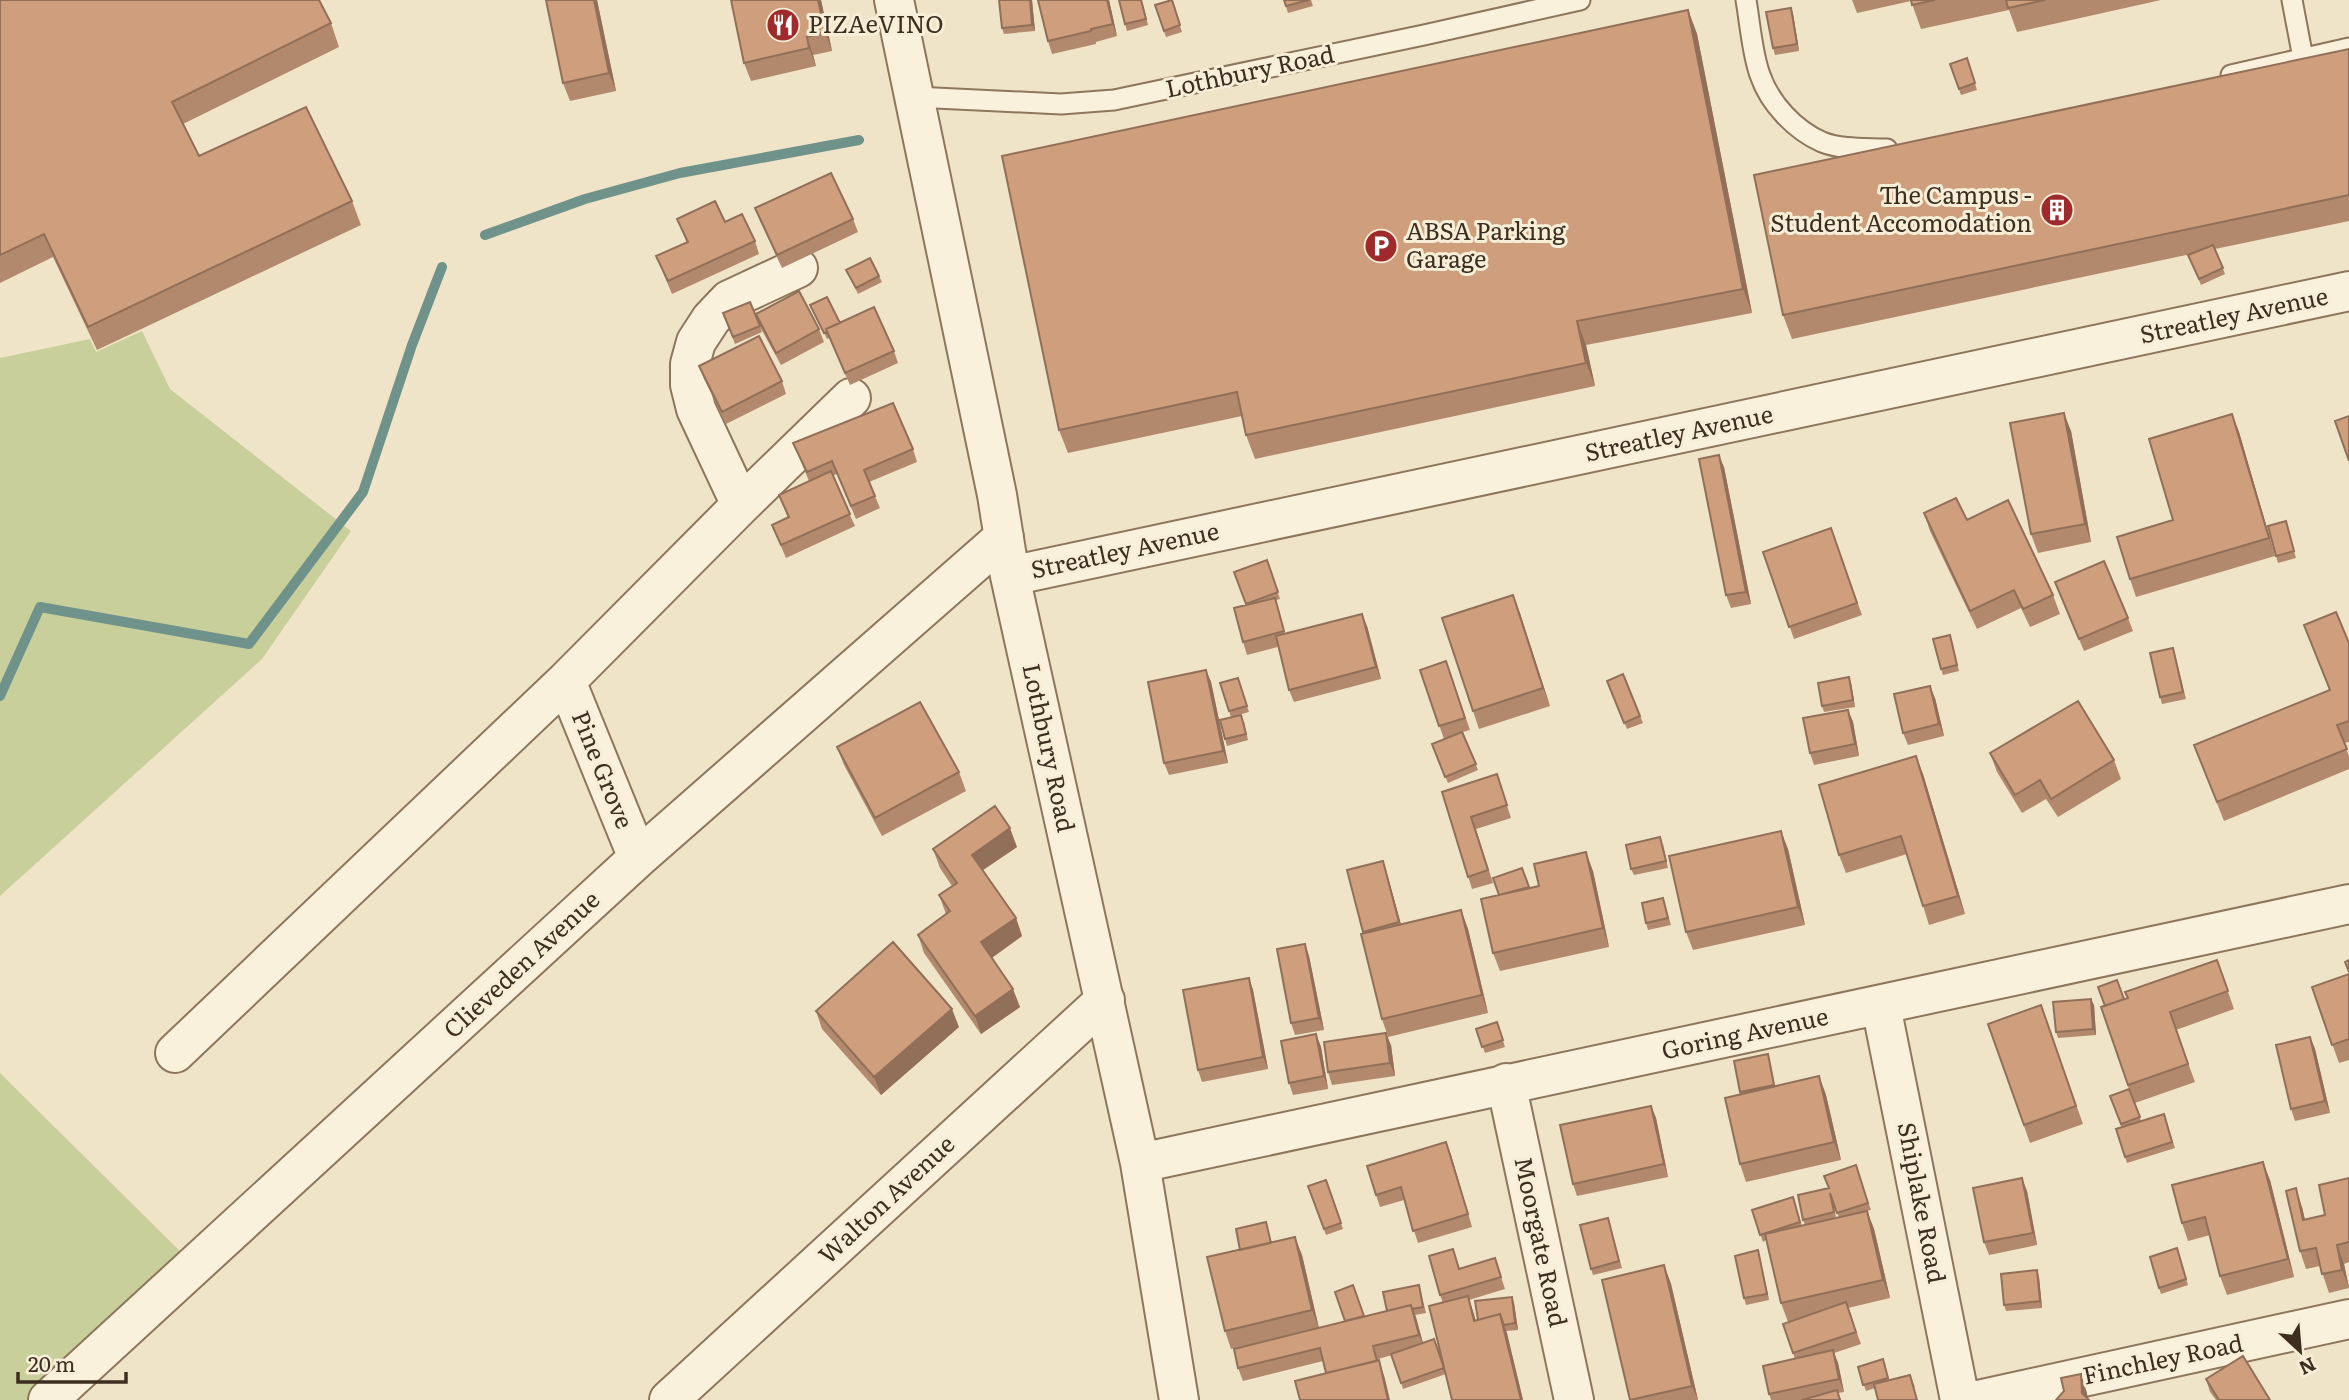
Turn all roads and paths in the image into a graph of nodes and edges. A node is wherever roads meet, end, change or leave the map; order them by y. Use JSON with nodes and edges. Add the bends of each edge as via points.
{"nodes":[{"id":1,"x":894,"y":0,"type":"edge"},
{"id":2,"x":1580,"y":0,"type":"edge"},
{"id":3,"x":1746,"y":0,"type":"edge"},
{"id":4,"x":2292,"y":0,"type":"edge"},
{"id":5,"x":2349,"y":48,"type":"edge"},
{"id":6,"x":2303,"y":58,"type":"junction"},
{"id":7,"x":2213,"y":79,"type":"edge"},
{"id":8,"x":915,"y":97,"type":"junction"},
{"id":9,"x":1887,"y":149,"type":"edge"},
{"id":10,"x":798,"y":268,"type":"dead end"},
{"id":11,"x":2349,"y":292,"type":"edge"},
{"id":12,"x":851,"y":398,"type":"dead end"},
{"id":13,"x":741,"y":505,"type":"junction"},
{"id":14,"x":1004,"y":537,"type":"junction"},
{"id":15,"x":1010,"y":576,"type":"junction"},
{"id":16,"x":566,"y":681,"type":"junction"},
{"id":17,"x":638,"y":858,"type":"junction"},
{"id":18,"x":2349,"y":904,"type":"edge"},
{"id":19,"x":1105,"y":1000,"type":"junction"},
{"id":20,"x":1881,"y":1006,"type":"junction"},
{"id":21,"x":175,"y":1053,"type":"dead end"},
{"id":22,"x":1506,"y":1083,"type":"junction"},
{"id":23,"x":1140,"y":1163,"type":"junction"},
{"id":24,"x":2349,"y":1319,"type":"edge"},
{"id":25,"x":48,"y":1400,"type":"edge"},
{"id":26,"x":669,"y":1400,"type":"edge"},
{"id":27,"x":1179,"y":1400,"type":"edge"},
{"id":28,"x":1574,"y":1400,"type":"edge"},
{"id":29,"x":1960,"y":1400,"type":"edge"},
{"id":30,"x":1978,"y":1400,"type":"edge"}],
"edges":[{"from":1,"to":8,"type":"street","name":"Lothbury Road"},
{"from":2,"to":8,"type":"lane","name":"Lothbury Road","via":[[1114,100],[1061,104]]},
{"from":3,"to":9,"type":"lane","via":[[1760,75],[1776,106],[1823,142]]},
{"from":4,"to":6,"type":"lane"},
{"from":5,"to":6,"type":"lane"},
{"from":6,"to":7,"type":"lane"},
{"from":8,"to":14,"type":"street","name":"Lothbury Road"},
{"from":10,"to":13,"type":"street","via":[[729,300],[696,342],[690,364],[696,409]]},
{"from":11,"to":15,"type":"street","name":"Streatley Avenue"},
{"from":12,"to":13,"type":"street"},
{"from":13,"to":16,"type":"street"},
{"from":14,"to":15,"type":"street","name":"Lothbury Road"},
{"from":14,"to":17,"type":"street","name":"Clieveden Avenue"},
{"from":15,"to":19,"type":"street","name":"Lothbury Road"},
{"from":16,"to":17,"type":"street","name":"Pine Grove"},
{"from":16,"to":21,"type":"street"},
{"from":17,"to":25,"type":"street","name":"Clieveden Avenue"},
{"from":18,"to":20,"type":"street","name":"Goring Avenue"},
{"from":19,"to":23,"type":"street","name":"Lothbury Road"},
{"from":19,"to":26,"type":"street","name":"Walton Avenue"},
{"from":20,"to":22,"type":"street","name":"Goring Avenue"},
{"from":20,"to":29,"type":"street","name":"Shiplake Road"},
{"from":22,"to":23,"type":"street","name":"Goring Avenue"},
{"from":22,"to":28,"type":"street","name":"Moorgate Road"},
{"from":23,"to":27,"type":"street","name":"Lothbury Road"},
{"from":24,"to":30,"type":"street","name":"Finchley Road"}]}
